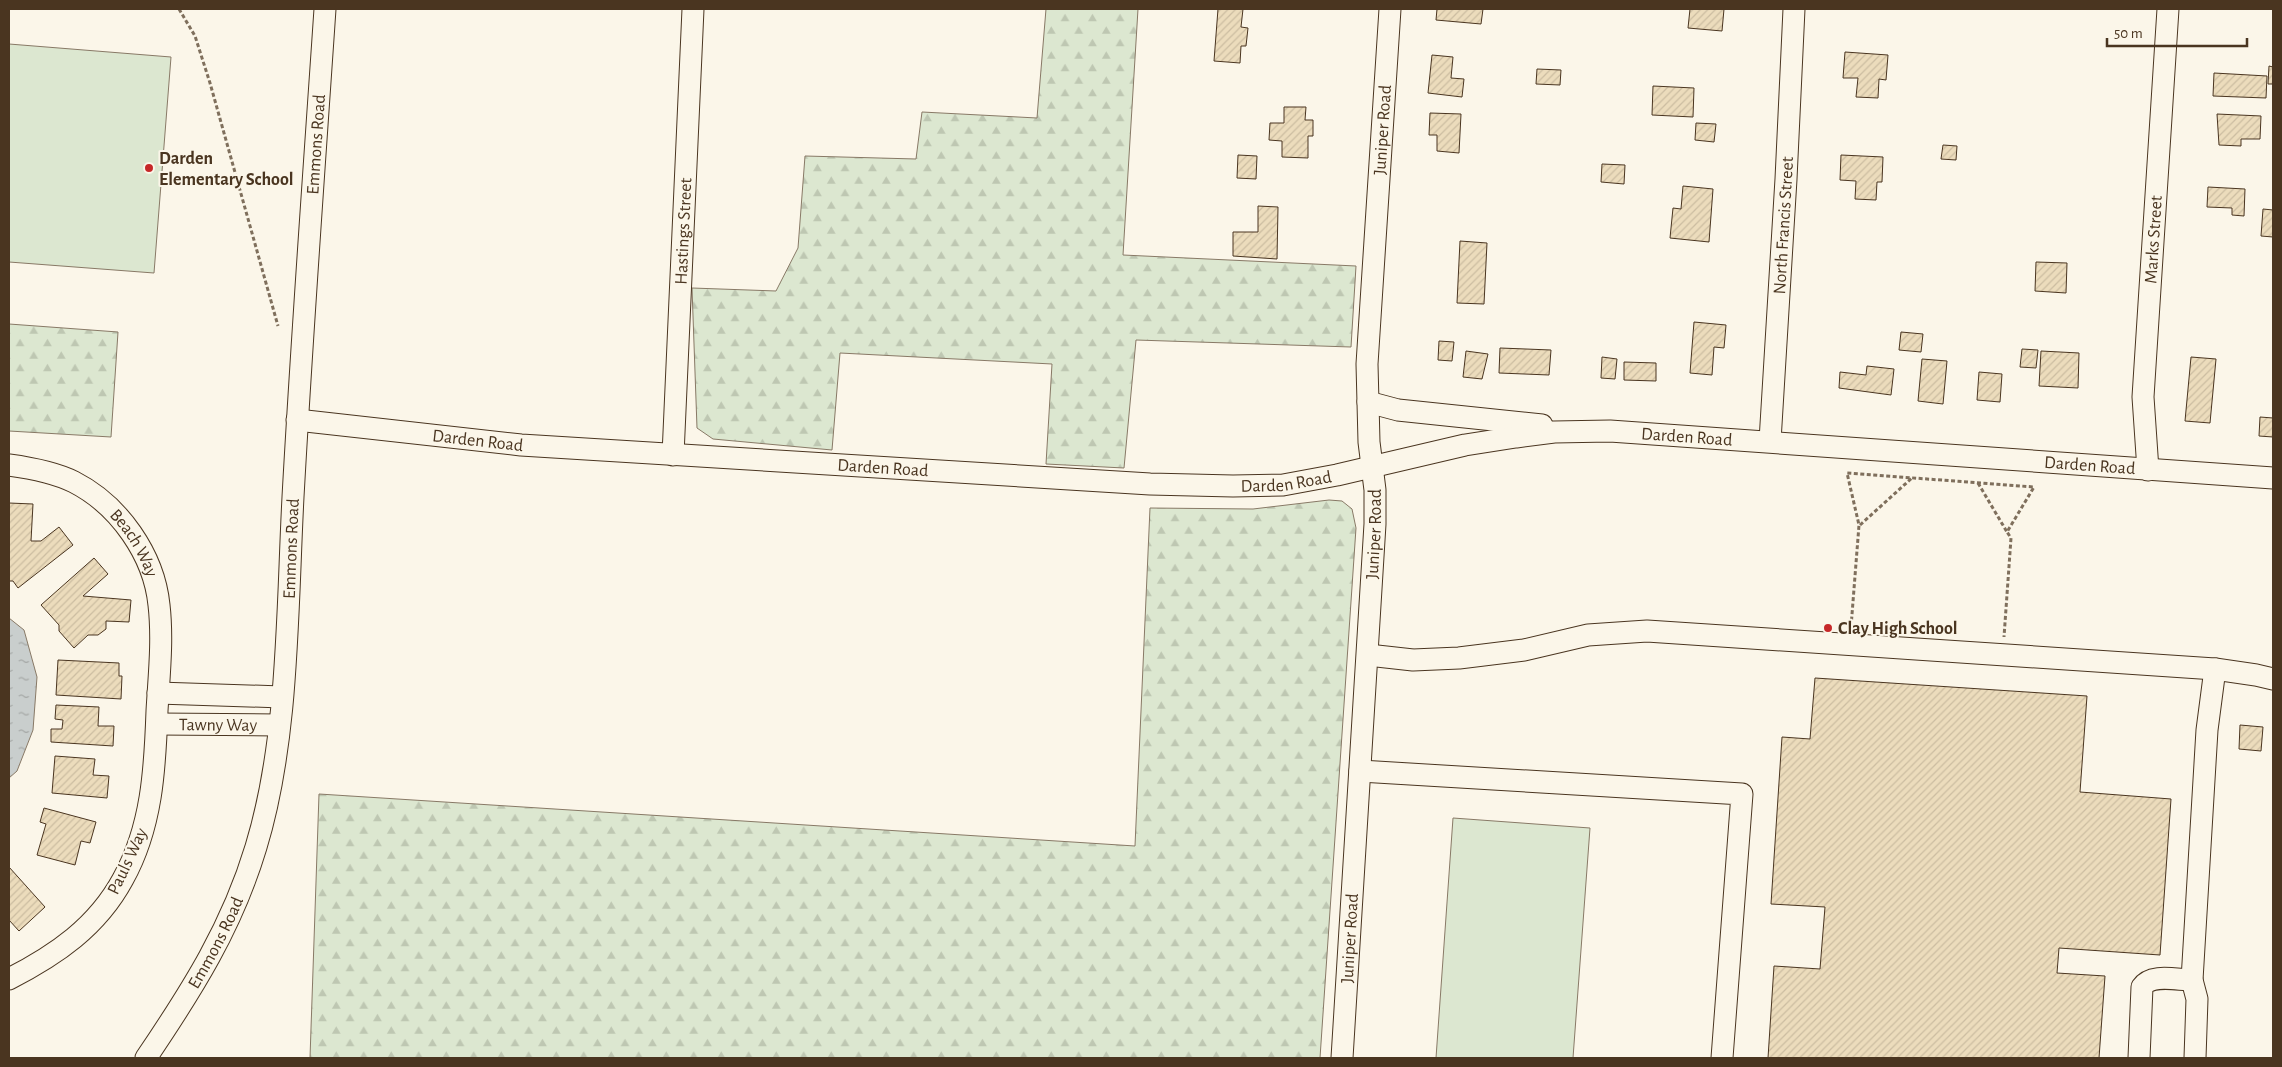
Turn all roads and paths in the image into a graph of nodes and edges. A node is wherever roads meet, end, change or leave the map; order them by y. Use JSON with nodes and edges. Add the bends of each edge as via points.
{"nodes":[{"id":1,"x":179,"y":9,"type":"edge"},
{"id":2,"x":325,"y":9,"type":"edge"},
{"id":3,"x":693,"y":9,"type":"edge"},
{"id":4,"x":1390,"y":9,"type":"edge"},
{"id":5,"x":1794,"y":9,"type":"edge"},
{"id":6,"x":2168,"y":9,"type":"edge"},
{"id":7,"x":278,"y":326,"type":"dead end"},
{"id":8,"x":1368,"y":402,"type":"junction"},
{"id":9,"x":297,"y":420,"type":"junction"},
{"id":10,"x":1610,"y":431,"type":"junction"},
{"id":11,"x":1770,"y":441,"type":"junction"},
{"id":12,"x":672,"y":455,"type":"junction"},
{"id":13,"x":9,"y":465,"type":"edge"},
{"id":14,"x":1372,"y":467,"type":"junction"},
{"id":15,"x":2148,"y":470,"type":"junction"},
{"id":16,"x":1913,"y":477,"type":"dead end"},
{"id":17,"x":2273,"y":478,"type":"edge"},
{"id":18,"x":1977,"y":483,"type":"junction"},
{"id":19,"x":1859,"y":525,"type":"junction"},
{"id":20,"x":2007,"y":532,"type":"junction"},
{"id":21,"x":1849,"y":645,"type":"junction"},
{"id":22,"x":1368,"y":655,"type":"junction"},
{"id":23,"x":2003,"y":655,"type":"junction"},
{"id":24,"x":2215,"y":669,"type":"junction"},
{"id":25,"x":2273,"y":680,"type":"edge"},
{"id":26,"x":158,"y":692,"type":"junction"},
{"id":27,"x":282,"y":697,"type":"junction"},
{"id":28,"x":157,"y":724,"type":"junction"},
{"id":29,"x":279,"y":725,"type":"junction"},
{"id":30,"x":1360,"y":771,"type":"junction"},
{"id":31,"x":9,"y":979,"type":"edge"},
{"id":32,"x":2192,"y":980,"type":"junction"},
{"id":33,"x":146,"y":1058,"type":"edge"},
{"id":34,"x":1342,"y":1058,"type":"edge"},
{"id":35,"x":1722,"y":1058,"type":"edge"},
{"id":36,"x":2139,"y":1058,"type":"edge"},
{"id":37,"x":2196,"y":1058,"type":"edge"}],
"edges":[{"from":1,"to":7,"type":"path","via":[[195,36],[210,83]]},
{"from":2,"to":9,"type":"street","name":"Emmons Road"},
{"from":3,"to":12,"type":"street","name":"Hastings Street"},
{"from":4,"to":8,"type":"street","name":"Juniper Road","via":[[1367,364]]},
{"from":5,"to":11,"type":"street","name":"North Francis Street"},
{"from":6,"to":15,"type":"street","name":"Marks Street","via":[[2143,397]]},
{"from":8,"to":10,"type":"street","via":[[1437,415]]},
{"from":8,"to":14,"type":"street","name":"Juniper Road"},
{"from":9,"to":12,"type":"street","name":"Darden Road","via":[[521,445]]},
{"from":9,"to":27,"type":"street","name":"Emmons Road"},
{"from":10,"to":11,"type":"street","name":"Darden Road"},
{"from":10,"to":14,"type":"street","name":"Darden Road","via":[[1554,432],[1508,438]]},
{"from":11,"to":15,"type":"street","name":"Darden Road"},
{"from":12,"to":14,"type":"street","name":"Darden Road","via":[[1140,484],[1224,486],[1283,484]]},
{"from":13,"to":26,"type":"street","name":"Beach Way","via":[[74,483],[118,516],[134,537],[146,561],[159,604]]},
{"from":14,"to":22,"type":"street","name":"Juniper Road","via":[[1375,524]]},
{"from":15,"to":17,"type":"street","name":"Darden Road"},
{"from":16,"to":19,"type":"path"},
{"from":18,"to":19,"type":"path","via":[[1848,473]]},
{"from":18,"to":20,"type":"path"},
{"from":18,"to":20,"type":"path","via":[[2034,487]]},
{"from":19,"to":21,"type":"path"},
{"from":20,"to":23,"type":"path","via":[[2011,538]]},
{"from":21,"to":22,"type":"street","via":[[1647,631],[1588,635],[1524,650],[1459,658],[1413,660]]},
{"from":21,"to":23,"type":"street"},
{"from":22,"to":30,"type":"street","name":"Juniper Road"},
{"from":23,"to":24,"type":"street"},
{"from":24,"to":25,"type":"street"},
{"from":24,"to":32,"type":"street","via":[[2207,730]]},
{"from":26,"to":27,"type":"street"},
{"from":26,"to":28,"type":"street","name":"Beach Way"},
{"from":27,"to":29,"type":"street","name":"Emmons Road"},
{"from":28,"to":29,"type":"street","name":"Tawny Way"},
{"from":28,"to":31,"type":"street","name":"Pauls Way","via":[[149,812],[141,841],[123,879],[81,934]]},
{"from":29,"to":33,"type":"street","name":"Emmons Road","via":[[271,787],[256,847],[239,894],[212,955]]},
{"from":30,"to":34,"type":"street","name":"Juniper Road"},
{"from":30,"to":35,"type":"street","via":[[1742,794]]},
{"from":32,"to":36,"type":"street","via":[[2152,979],[2145,982],[2142,987]]},
{"from":32,"to":37,"type":"street","via":[[2197,999]]}]}
